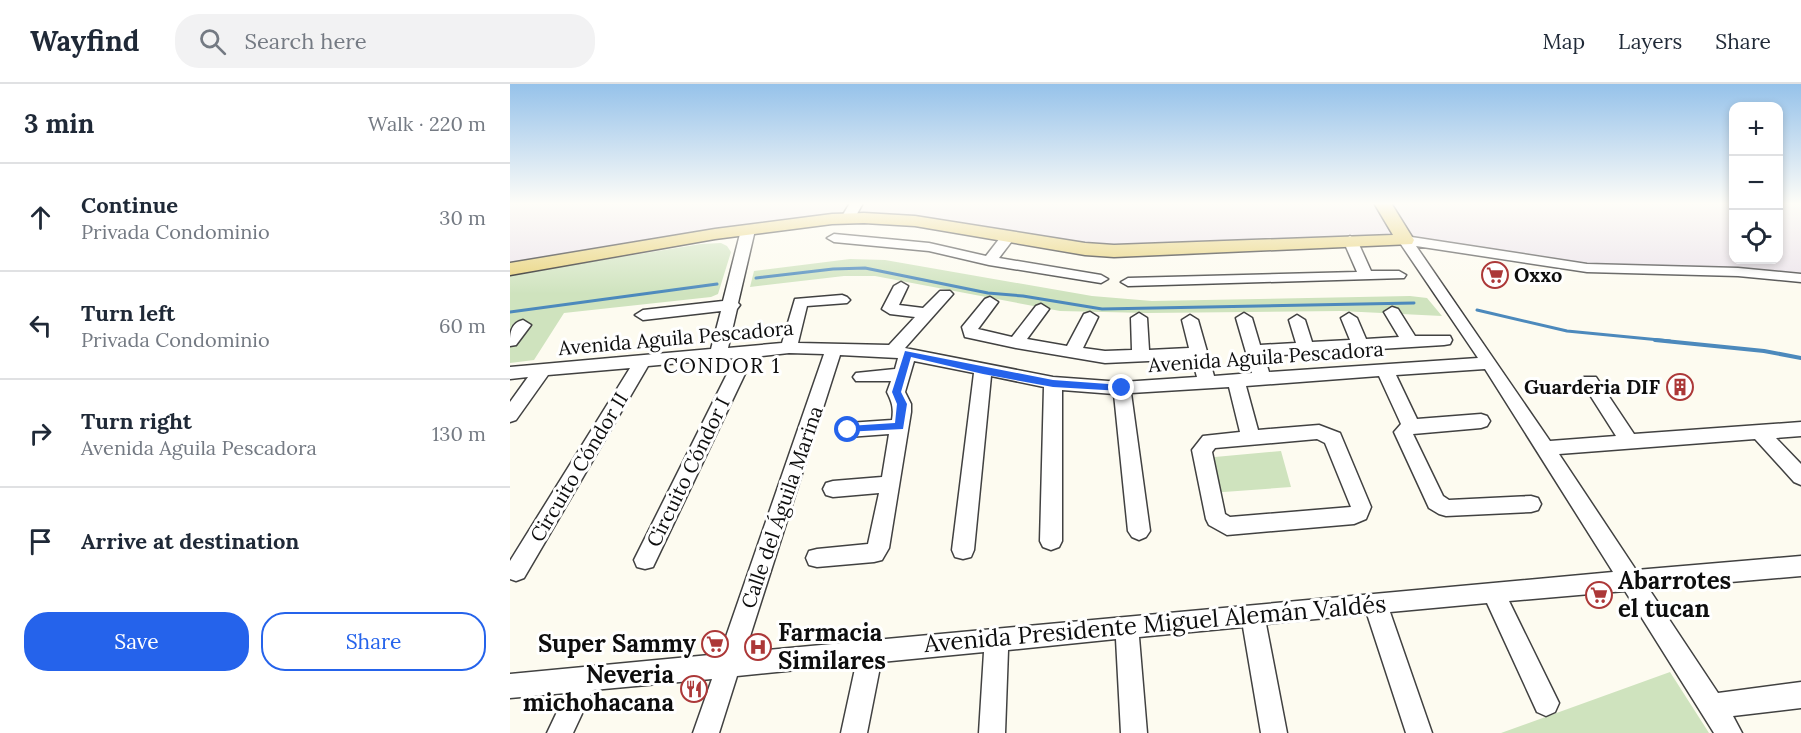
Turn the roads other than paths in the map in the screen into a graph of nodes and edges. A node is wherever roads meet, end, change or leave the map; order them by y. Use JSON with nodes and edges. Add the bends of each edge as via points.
{"nodes":[{"id":1,"x":728,"y":233,"type":"edge"},
{"id":2,"x":747,"y":233,"type":"edge"},
{"id":3,"x":986,"y":233,"type":"edge"},
{"id":4,"x":1401,"y":233,"type":"edge"},
{"id":5,"x":1008,"y":237,"type":"junction"},
{"id":6,"x":834,"y":238,"type":"dead end"},
{"id":7,"x":1350,"y":240,"type":"junction"},
{"id":8,"x":1405,"y":240,"type":"junction"},
{"id":9,"x":989,"y":261,"type":"junction"},
{"id":10,"x":510,"y":269,"type":"edge"},
{"id":11,"x":1399,"y":275,"type":"dead end"},
{"id":12,"x":1366,"y":276,"type":"junction"},
{"id":13,"x":1801,"y":278,"type":"edge"},
{"id":14,"x":1101,"y":279,"type":"dead end"},
{"id":15,"x":1128,"y":282,"type":"dead end"},
{"id":16,"x":901,"y":286,"type":"dead end"},
{"id":17,"x":945,"y":294,"type":"dead end"},
{"id":18,"x":842,"y":300,"type":"dead end"},
{"id":19,"x":990,"y":302,"type":"dead end"},
{"id":20,"x":732,"y":305,"type":"junction"},
{"id":21,"x":1041,"y":309,"type":"dead end"},
{"id":22,"x":1392,"y":312,"type":"dead end"},
{"id":23,"x":928,"y":314,"type":"junction"},
{"id":24,"x":643,"y":315,"type":"dead end"},
{"id":25,"x":1090,"y":317,"type":"dead end"},
{"id":26,"x":1139,"y":318,"type":"dead end"},
{"id":27,"x":1244,"y":318,"type":"dead end"},
{"id":28,"x":1349,"y":318,"type":"dead end"},
{"id":29,"x":1190,"y":320,"type":"dead end"},
{"id":30,"x":1297,"y":320,"type":"dead end"},
{"id":31,"x":523,"y":325,"type":"dead end"},
{"id":32,"x":1444,"y":340,"type":"dead end"},
{"id":33,"x":510,"y":341,"type":"edge"},
{"id":34,"x":1410,"y":342,"type":"junction"},
{"id":35,"x":1016,"y":343,"type":"junction"},
{"id":36,"x":1360,"y":345,"type":"junction"},
{"id":37,"x":789,"y":348,"type":"junction"},
{"id":38,"x":1306,"y":348,"type":"junction"},
{"id":39,"x":834,"y":349,"type":"junction"},
{"id":40,"x":747,"y":351,"type":"junction"},
{"id":41,"x":1253,"y":351,"type":"junction"},
{"id":42,"x":900,"y":352,"type":"junction"},
{"id":43,"x":1072,"y":353,"type":"junction"},
{"id":44,"x":1198,"y":353,"type":"junction"},
{"id":45,"x":718,"y":354,"type":"junction"},
{"id":46,"x":1141,"y":357,"type":"junction"},
{"id":47,"x":642,"y":362,"type":"junction"},
{"id":48,"x":1490,"y":363,"type":"junction"},
{"id":49,"x":1385,"y":370,"type":"junction"},
{"id":50,"x":542,"y":371,"type":"junction"},
{"id":51,"x":983,"y":371,"type":"junction"},
{"id":52,"x":510,"y":373,"type":"edge"},
{"id":53,"x":900,"y":375,"type":"junction"},
{"id":54,"x":862,"y":377,"type":"dead end"},
{"id":55,"x":1262,"y":379,"type":"junction"},
{"id":56,"x":1236,"y":381,"type":"junction"},
{"id":57,"x":1590,"y":381,"type":"dead end"},
{"id":58,"x":1053,"y":383,"type":"junction"},
{"id":59,"x":1207,"y":383,"type":"junction"},
{"id":60,"x":1122,"y":388,"type":"junction"},
{"id":61,"x":510,"y":415,"type":"edge"},
{"id":62,"x":1481,"y":421,"type":"dead end"},
{"id":63,"x":900,"y":426,"type":"junction"},
{"id":64,"x":1411,"y":426,"type":"junction"},
{"id":65,"x":1801,"y":429,"type":"edge"},
{"id":66,"x":848,"y":430,"type":"dead end"},
{"id":67,"x":1759,"y":432,"type":"junction"},
{"id":68,"x":1251,"y":438,"type":"junction"},
{"id":69,"x":1630,"y":443,"type":"junction"},
{"id":70,"x":1546,"y":448,"type":"junction"},
{"id":71,"x":1801,"y":477,"type":"edge"},
{"id":72,"x":891,"y":484,"type":"junction"},
{"id":73,"x":833,"y":489,"type":"dead end"},
{"id":74,"x":1531,"y":504,"type":"dead end"},
{"id":75,"x":1139,"y":531,"type":"dead end"},
{"id":76,"x":1051,"y":541,"type":"dead end"},
{"id":77,"x":963,"y":550,"type":"dead end"},
{"id":78,"x":817,"y":558,"type":"dead end"},
{"id":79,"x":645,"y":560,"type":"dead end"},
{"id":80,"x":1801,"y":566,"type":"edge"},
{"id":81,"x":516,"y":571,"type":"dead end"},
{"id":82,"x":1631,"y":580,"type":"junction"},
{"id":83,"x":1493,"y":592,"type":"junction"},
{"id":84,"x":1375,"y":603,"type":"junction"},
{"id":85,"x":1253,"y":615,"type":"junction"},
{"id":86,"x":1127,"y":627,"type":"junction"},
{"id":87,"x":998,"y":639,"type":"junction"},
{"id":88,"x":871,"y":651,"type":"junction"},
{"id":89,"x":729,"y":665,"type":"junction"},
{"id":90,"x":586,"y":678,"type":"junction"},
{"id":91,"x":510,"y":686,"type":"edge"},
{"id":92,"x":1801,"y":695,"type":"edge"},
{"id":93,"x":1546,"y":703,"type":"dead end"},
{"id":94,"x":1712,"y":706,"type":"junction"},
{"id":95,"x":560,"y":733,"type":"edge"},
{"id":96,"x":706,"y":733,"type":"edge"},
{"id":97,"x":854,"y":733,"type":"edge"},
{"id":98,"x":992,"y":733,"type":"edge"},
{"id":99,"x":1134,"y":733,"type":"edge"},
{"id":100,"x":1274,"y":733,"type":"edge"},
{"id":101,"x":1419,"y":733,"type":"edge"},
{"id":102,"x":1729,"y":733,"type":"edge"}],
"edges":[{"from":1,"to":10,"type":"main road"},
{"from":2,"to":20,"type":"street"},
{"from":3,"to":5,"type":"main road"},
{"from":4,"to":8,"type":"main road"},
{"from":5,"to":7,"type":"main road","via":[[1124,251]]},
{"from":5,"to":9,"type":"street"},
{"from":6,"to":9,"type":"street","via":[[929,247]]},
{"from":7,"to":8,"type":"main road"},
{"from":7,"to":12,"type":"street"},
{"from":8,"to":13,"type":"street","via":[[1587,268],[1738,272]]},
{"from":8,"to":48,"type":"street"},
{"from":9,"to":14,"type":"street"},
{"from":11,"to":12,"type":"street"},
{"from":12,"to":15,"type":"street"},
{"from":16,"to":23,"type":"street","via":[[890,309]]},
{"from":17,"to":23,"type":"street"},
{"from":18,"to":37,"type":"street","via":[[800,302]]},
{"from":19,"to":35,"type":"street","via":[[970,327],[971,333]]},
{"from":20,"to":24,"type":"street"},
{"from":20,"to":45,"type":"street"},
{"from":21,"to":35,"type":"street"},
{"from":22,"to":34,"type":"street"},
{"from":23,"to":42,"type":"street"},
{"from":25,"to":43,"type":"street"},
{"from":26,"to":46,"type":"street"},
{"from":27,"to":41,"type":"street"},
{"from":28,"to":36,"type":"street"},
{"from":29,"to":44,"type":"street"},
{"from":30,"to":38,"type":"street"},
{"from":31,"to":33,"type":"street"},
{"from":32,"to":34,"type":"street"},
{"from":34,"to":36,"type":"street"},
{"from":35,"to":43,"type":"street"},
{"from":36,"to":38,"type":"street"},
{"from":37,"to":39,"type":"street","name":"Avenida Aguila Pescadora"},
{"from":37,"to":40,"type":"street","name":"Avenida Aguila Pescadora"},
{"from":38,"to":41,"type":"street"},
{"from":39,"to":42,"type":"street","name":"Avenida Aguila Pescadora"},
{"from":39,"to":89,"type":"street","name":"Calle del Águila Marina"},
{"from":40,"to":45,"type":"street","name":"Avenida Aguila Pescadora"},
{"from":40,"to":79,"type":"street","name":"Circuito Cóndor I"},
{"from":41,"to":55,"type":"street"},
{"from":42,"to":51,"type":"street","name":"Avenida Aguila Pescadora"},
{"from":42,"to":53,"type":"street"},
{"from":43,"to":46,"type":"street"},
{"from":44,"to":46,"type":"street"},
{"from":44,"to":59,"type":"street"},
{"from":45,"to":47,"type":"street","name":"Avenida Aguila Pescadora"},
{"from":47,"to":50,"type":"street","name":"Avenida Aguila Pescadora"},
{"from":47,"to":81,"type":"street","name":"Circuito Cóndor II"},
{"from":48,"to":49,"type":"street","name":"Avenida Aguila Pescadora"},
{"from":48,"to":70,"type":"street"},
{"from":49,"to":55,"type":"street","name":"Avenida Aguila Pescadora"},
{"from":49,"to":64,"type":"street"},
{"from":50,"to":52,"type":"street","name":"Avenida Aguila Pescadora"},
{"from":50,"to":61,"type":"street"},
{"from":51,"to":58,"type":"street","name":"Avenida Aguila Pescadora"},
{"from":51,"to":77,"type":"street"},
{"from":53,"to":54,"type":"street"},
{"from":53,"to":63,"type":"street"},
{"from":55,"to":56,"type":"street","name":"Avenida Aguila Pescadora"},
{"from":56,"to":59,"type":"street","name":"Avenida Aguila Pescadora"},
{"from":56,"to":68,"type":"street"},
{"from":57,"to":69,"type":"street"},
{"from":58,"to":60,"type":"street","name":"Avenida Aguila Pescadora"},
{"from":58,"to":76,"type":"street"},
{"from":59,"to":60,"type":"street","name":"Avenida Aguila Pescadora"},
{"from":60,"to":75,"type":"street"},
{"from":62,"to":64,"type":"street"},
{"from":63,"to":66,"type":"street"},
{"from":63,"to":72,"type":"street"},
{"from":64,"to":74,"type":"street","via":[[1403,432],[1404,436],[1440,506]]},
{"from":65,"to":67,"type":"street"},
{"from":67,"to":69,"type":"street"},
{"from":67,"to":71,"type":"street"},
{"from":68,"to":68,"type":"street","via":[[1210,441],[1202,450],[1220,523],[1227,526],[1359,513],[1361,507],[1328,434]]},
{"from":69,"to":70,"type":"street"},
{"from":70,"to":82,"type":"street"},
{"from":72,"to":73,"type":"street"},
{"from":72,"to":78,"type":"street","via":[[874,554]]},
{"from":80,"to":82,"type":"street","name":"Avenida Presidente Miguel Alemán Valdés"},
{"from":82,"to":83,"type":"street","name":"Avenida Presidente Miguel Alemán Valdés"},
{"from":82,"to":94,"type":"street"},
{"from":83,"to":84,"type":"street","name":"Avenida Presidente Miguel Alemán Valdés"},
{"from":83,"to":93,"type":"street"},
{"from":84,"to":85,"type":"street","name":"Avenida Presidente Miguel Alemán Valdés"},
{"from":84,"to":101,"type":"street"},
{"from":85,"to":86,"type":"street","name":"Avenida Presidente Miguel Alemán Valdés"},
{"from":85,"to":100,"type":"street"},
{"from":86,"to":87,"type":"street","name":"Avenida Presidente Miguel Alemán Valdés"},
{"from":86,"to":99,"type":"street"},
{"from":87,"to":88,"type":"street","name":"Avenida Presidente Miguel Alemán Valdés"},
{"from":87,"to":98,"type":"street"},
{"from":88,"to":89,"type":"street","name":"Avenida Presidente Miguel Alemán Valdés"},
{"from":88,"to":97,"type":"street"},
{"from":89,"to":90,"type":"street","name":"Avenida Presidente Miguel Alemán Valdés"},
{"from":89,"to":96,"type":"street","name":"Calle del Águila Marina"},
{"from":90,"to":91,"type":"street","name":"Avenida Presidente Miguel Alemán Valdés"},
{"from":90,"to":95,"type":"street"},
{"from":92,"to":94,"type":"street"},
{"from":94,"to":102,"type":"street"}]}
